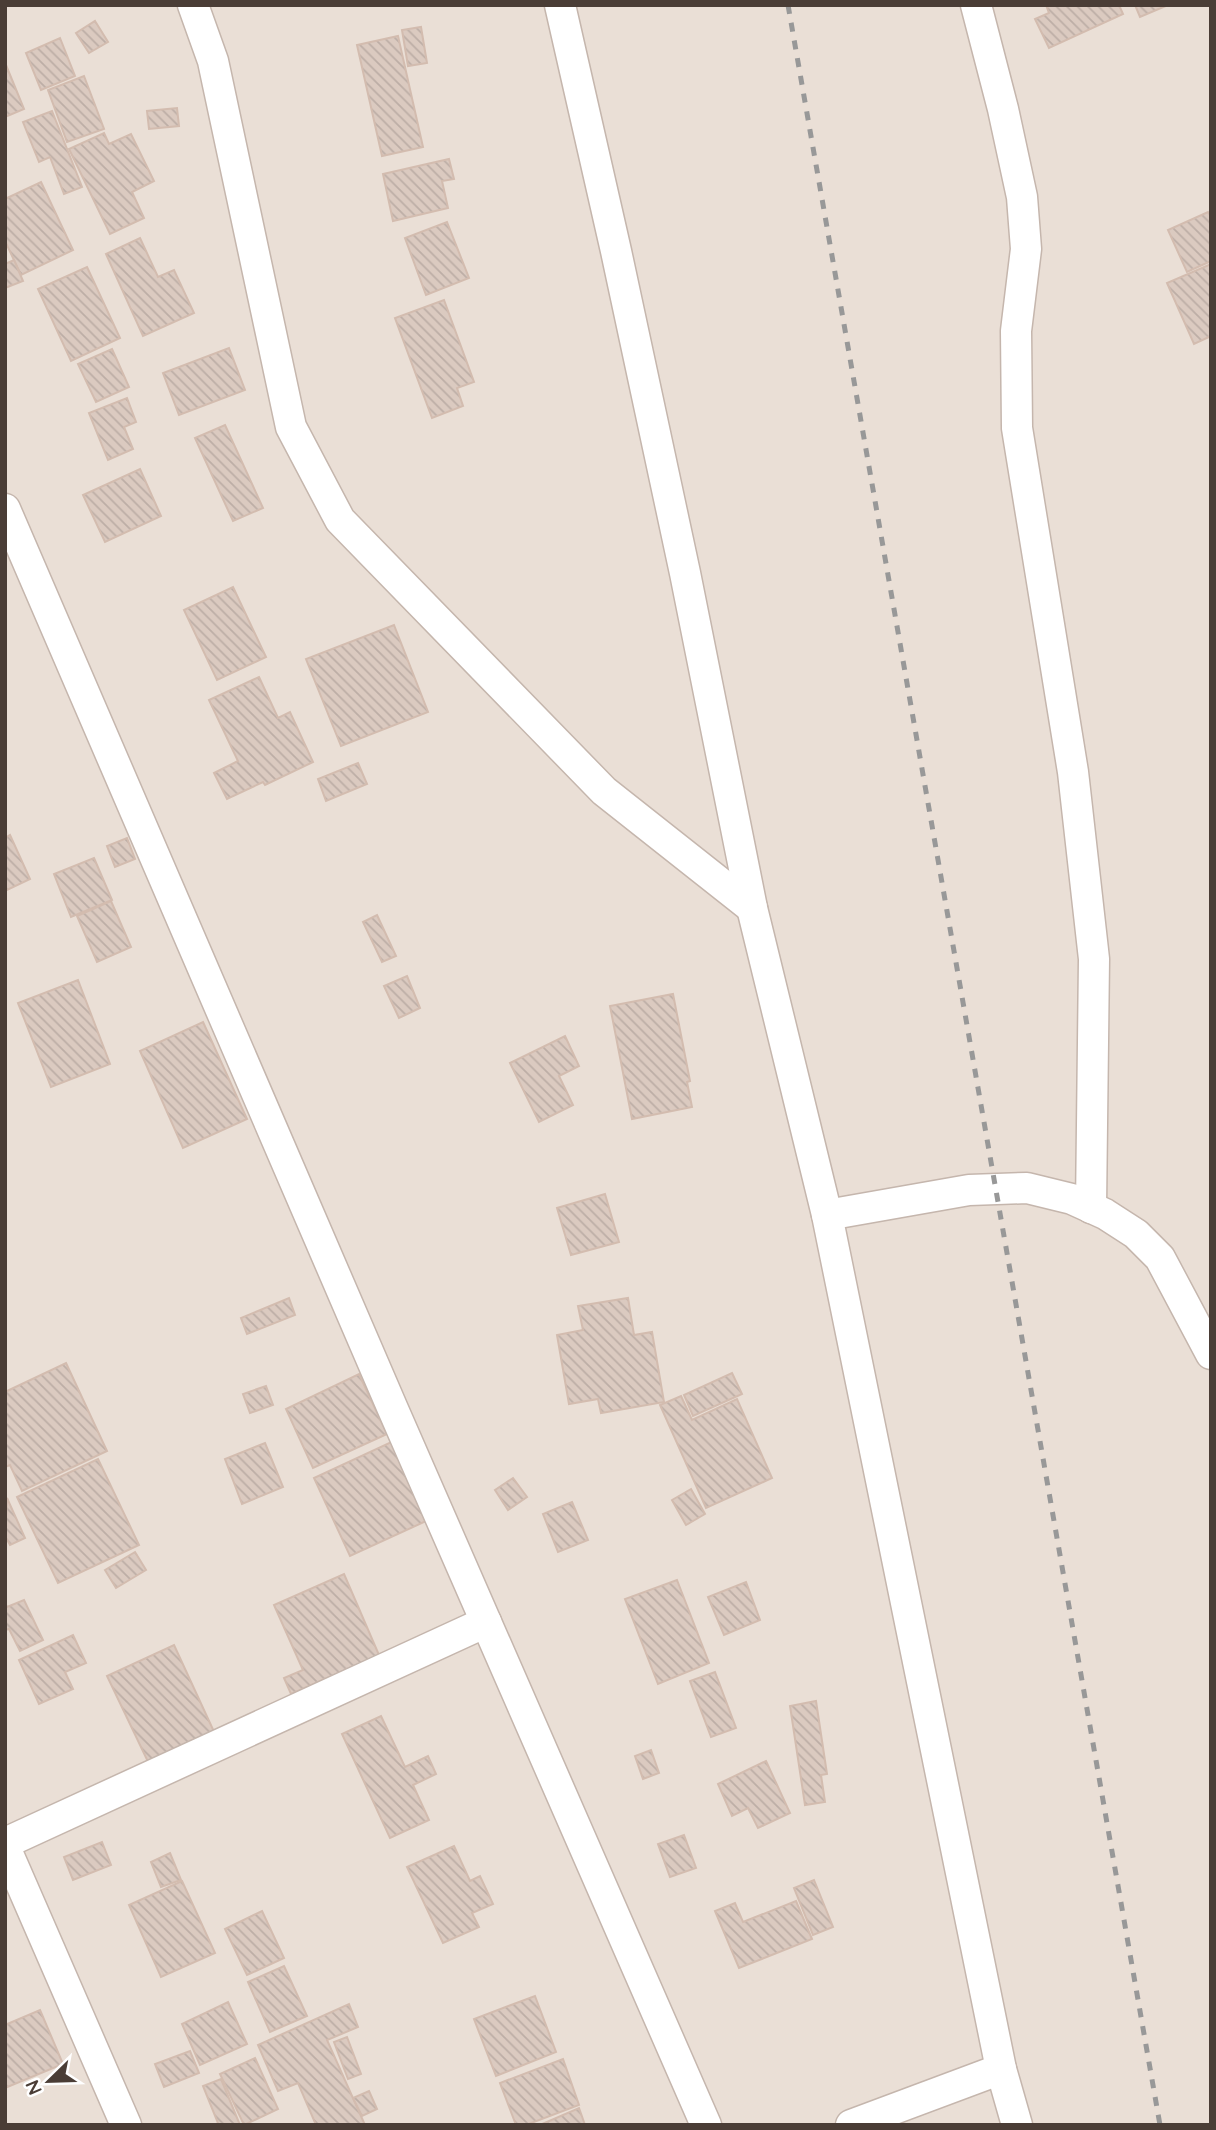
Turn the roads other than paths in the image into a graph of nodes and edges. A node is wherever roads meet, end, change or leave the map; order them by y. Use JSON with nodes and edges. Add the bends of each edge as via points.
{"nodes":[{"id":1,"x":194,"y":5,"type":"edge"},
{"id":2,"x":560,"y":5,"type":"edge"},
{"id":3,"x":975,"y":5,"type":"edge"},
{"id":4,"x":5,"y":509,"type":"edge"},
{"id":5,"x":752,"y":908,"type":"junction"},
{"id":6,"x":1091,"y":1208,"type":"junction"},
{"id":7,"x":827,"y":1216,"type":"junction"},
{"id":8,"x":1211,"y":1354,"type":"edge"},
{"id":9,"x":486,"y":1622,"type":"junction"},
{"id":10,"x":5,"y":1845,"type":"edge"},
{"id":11,"x":1001,"y":2069,"type":"junction"},
{"id":12,"x":126,"y":2125,"type":"edge"},
{"id":13,"x":706,"y":2125,"type":"edge"},
{"id":14,"x":851,"y":2125,"type":"edge"},
{"id":15,"x":1017,"y":2125,"type":"edge"}],
"edges":[{"from":1,"to":5,"type":"street","via":[[213,61],[291,427],[340,520],[604,790]]},
{"from":2,"to":5,"type":"street","via":[[685,573]]},
{"from":3,"to":6,"type":"street","via":[[1022,197],[1026,249],[1016,331],[1017,428],[1073,772],[1094,959]]},
{"from":4,"to":9,"type":"street"},
{"from":5,"to":7,"type":"street"},
{"from":6,"to":7,"type":"street","via":[[1027,1188],[969,1190]]},
{"from":6,"to":8,"type":"street","via":[[1136,1234],[1160,1258]]},
{"from":7,"to":11,"type":"street"},
{"from":9,"to":10,"type":"street"},
{"from":9,"to":13,"type":"street"},
{"from":10,"to":12,"type":"street"},
{"from":11,"to":14,"type":"street"},
{"from":11,"to":15,"type":"street"}]}
